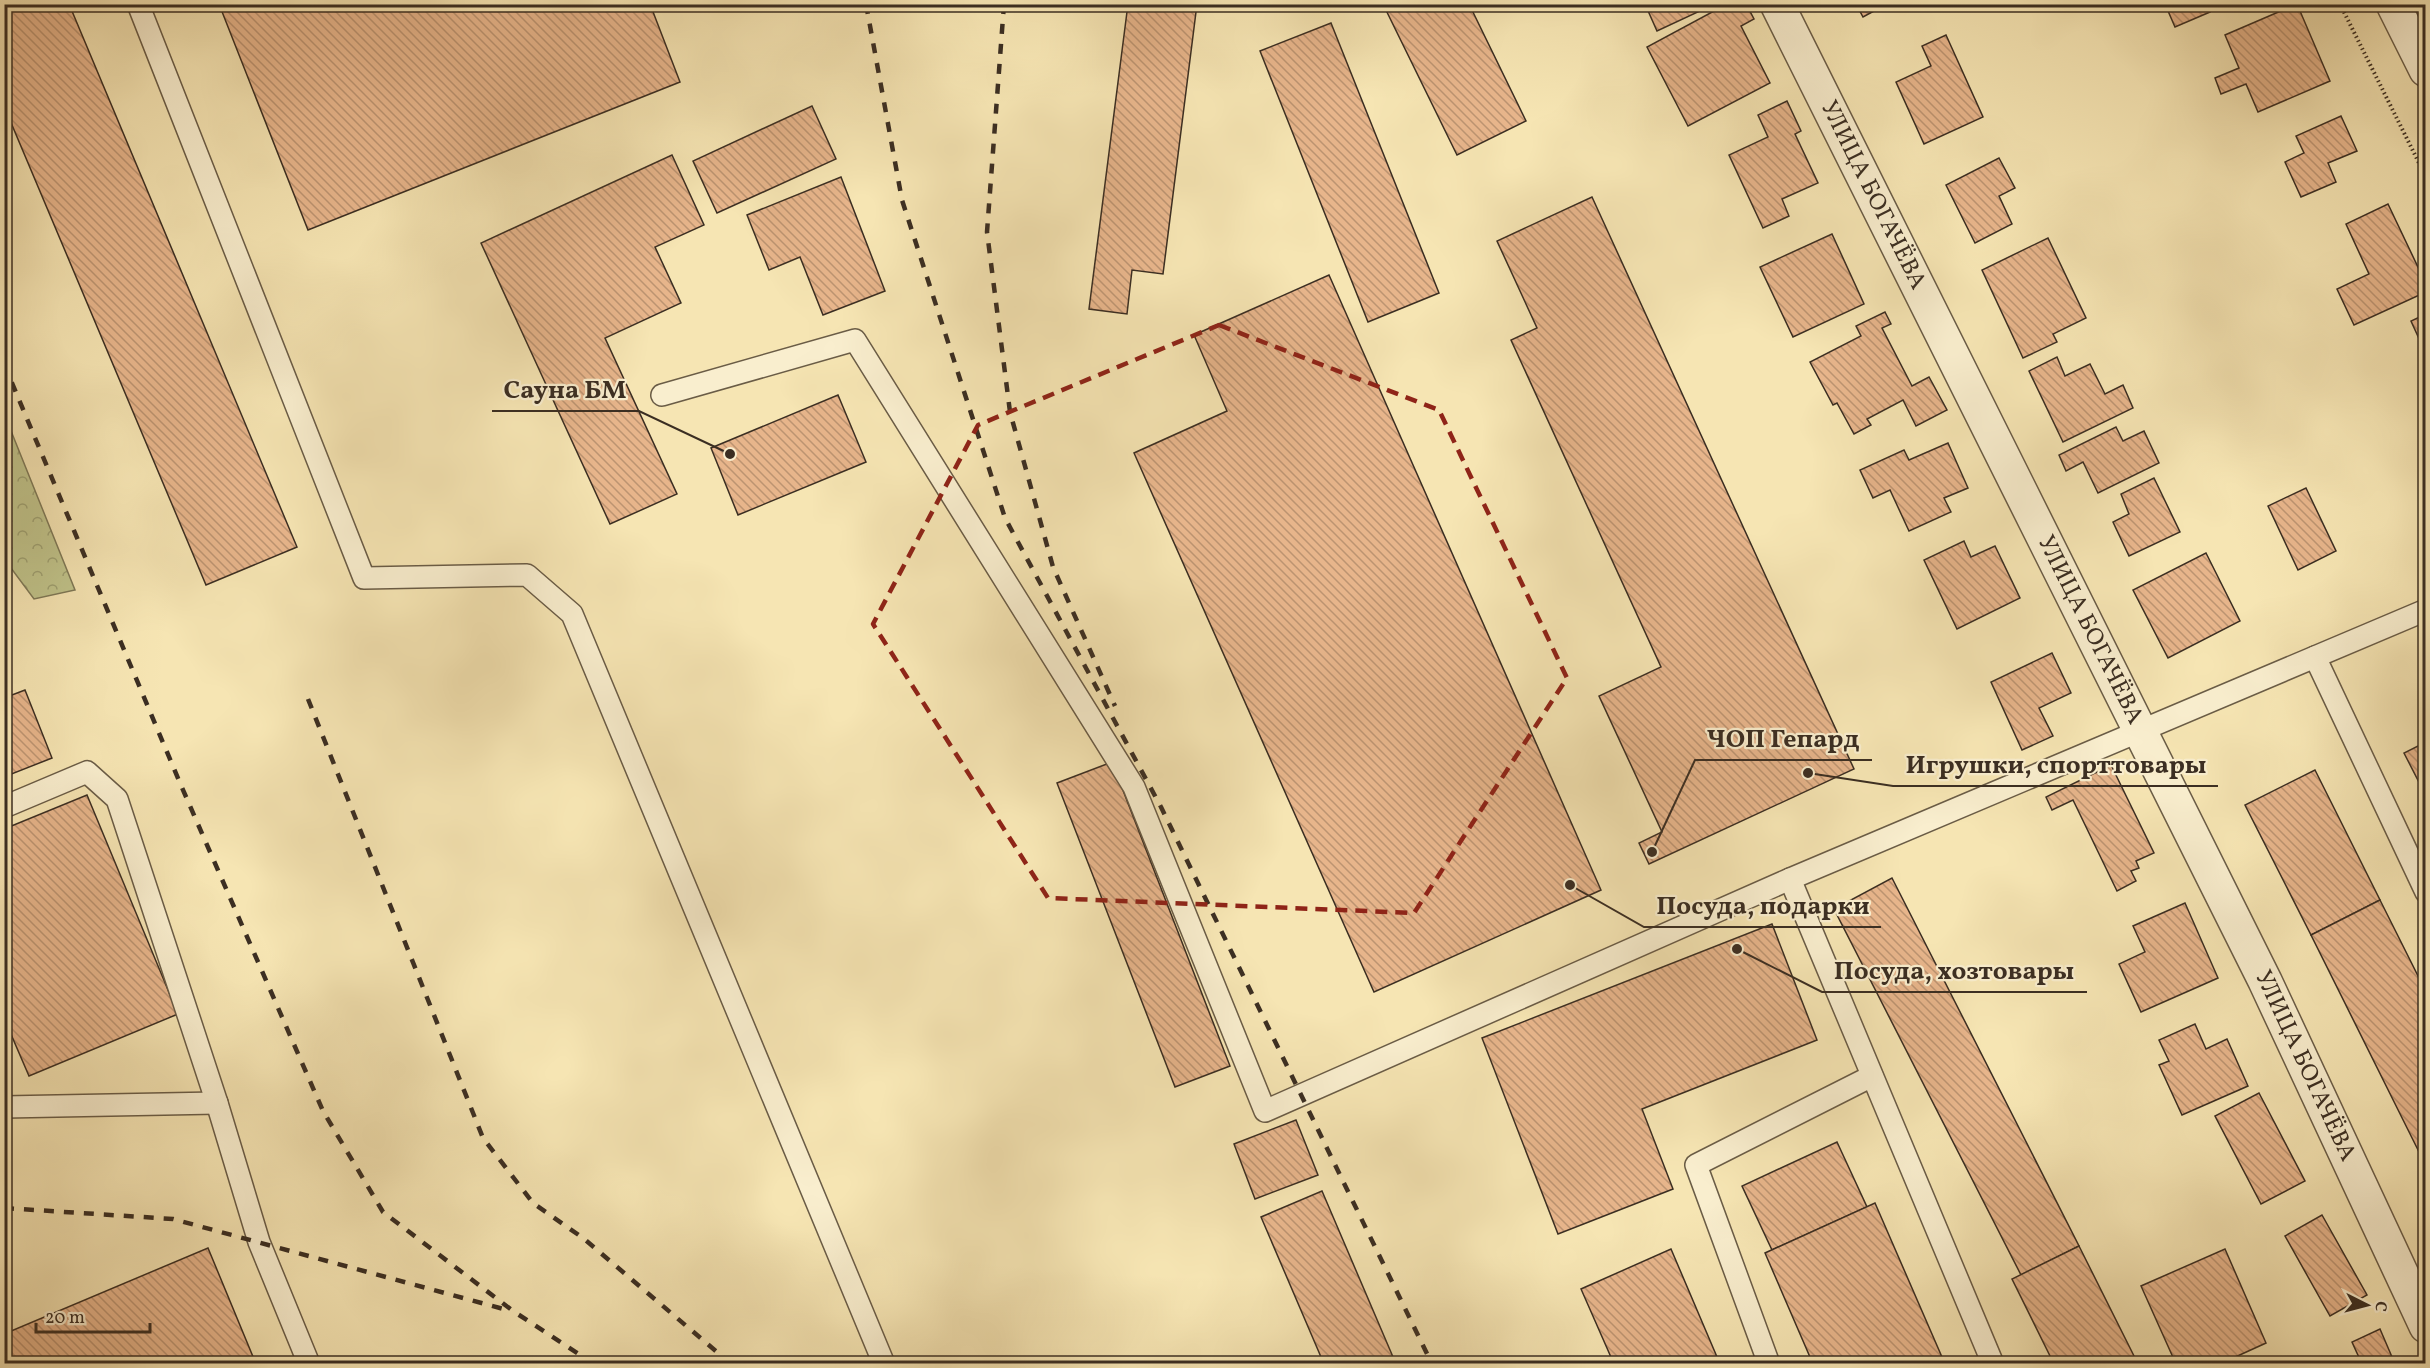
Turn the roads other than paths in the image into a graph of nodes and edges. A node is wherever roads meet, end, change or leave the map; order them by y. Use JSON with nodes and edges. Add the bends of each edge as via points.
{"nodes":[{"id":1,"x":138,"y":4,"type":"edge"},
{"id":2,"x":1777,"y":4,"type":"edge"},
{"id":3,"x":2393,"y":4,"type":"edge"},
{"id":4,"x":2426,"y":70,"type":"edge"},
{"id":5,"x":662,"y":395,"type":"dead end"},
{"id":6,"x":2426,"y":610,"type":"edge"},
{"id":7,"x":2316,"y":657,"type":"junction"},
{"id":8,"x":2139,"y":731,"type":"junction"},
{"id":9,"x":4,"y":807,"type":"edge"},
{"id":10,"x":2418,"y":854,"type":"edge"},
{"id":11,"x":1790,"y":879,"type":"junction"},
{"id":12,"x":2426,"y":892,"type":"edge"},
{"id":13,"x":1872,"y":1076,"type":"junction"},
{"id":14,"x":217,"y":1103,"type":"junction"},
{"id":15,"x":4,"y":1107,"type":"edge"},
{"id":16,"x":2424,"y":1317,"type":"edge"},
{"id":17,"x":309,"y":1364,"type":"edge"},
{"id":18,"x":885,"y":1364,"type":"edge"},
{"id":19,"x":1769,"y":1364,"type":"edge"},
{"id":20,"x":1993,"y":1364,"type":"edge"}],
"edges":[{"from":1,"to":18,"type":"lane","via":[[364,578],[527,575],[572,614]]},
{"from":2,"to":8,"type":"street","name":"УЛИЦА БОГАЧЁВА"},
{"from":3,"to":4,"type":"street"},
{"from":5,"to":11,"type":"lane","via":[[855,340],[1134,787],[1265,1111]]},
{"from":6,"to":7,"type":"lane"},
{"from":7,"to":8,"type":"lane"},
{"from":7,"to":10,"type":"lane"},
{"from":8,"to":11,"type":"lane"},
{"from":8,"to":16,"type":"street","name":"УЛИЦА БОГАЧЁВА","via":[[2265,981]]},
{"from":9,"to":14,"type":"lane","via":[[87,772],[117,799]]},
{"from":10,"to":12,"type":"lane"},
{"from":11,"to":13,"type":"lane"},
{"from":13,"to":19,"type":"lane","via":[[1696,1165]]},
{"from":13,"to":20,"type":"lane"},
{"from":14,"to":15,"type":"lane"},
{"from":14,"to":17,"type":"lane","via":[[259,1242]]}]}
